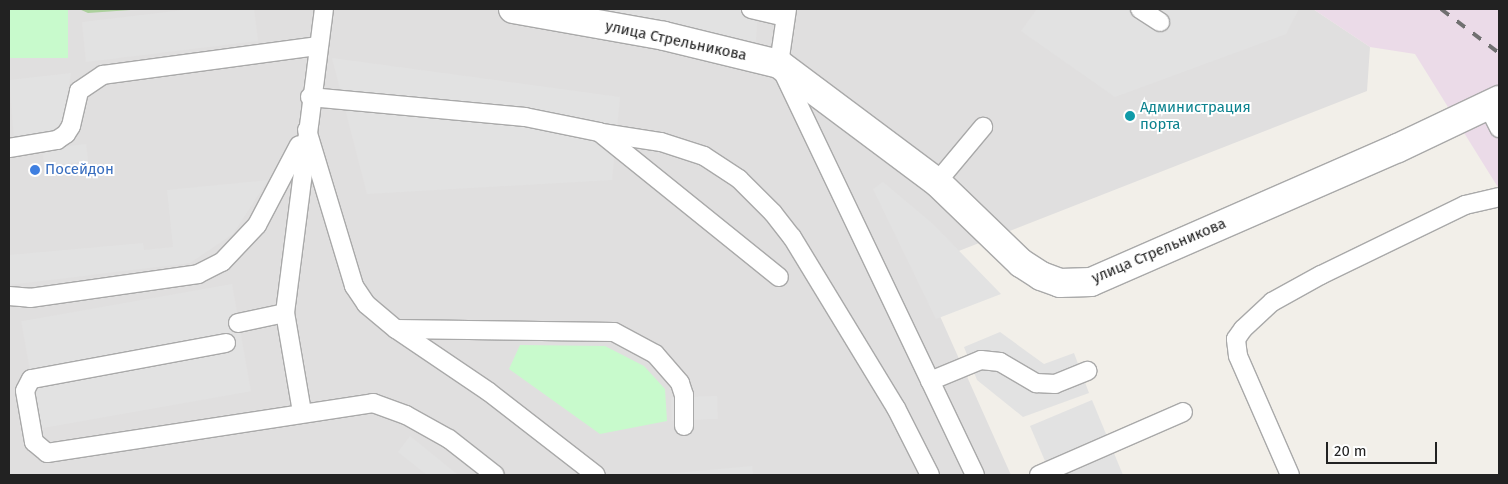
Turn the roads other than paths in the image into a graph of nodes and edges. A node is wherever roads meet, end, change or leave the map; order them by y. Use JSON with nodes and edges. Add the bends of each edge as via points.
{"nodes":[{"id":1,"x":324,"y":9,"type":"edge"},
{"id":2,"x":520,"y":9,"type":"edge"},
{"id":3,"x":751,"y":9,"type":"edge"},
{"id":4,"x":1140,"y":9,"type":"edge"},
{"id":5,"x":786,"y":13,"type":"edge"},
{"id":6,"x":1160,"y":22,"type":"dead end"},
{"id":7,"x":317,"y":46,"type":"junction"},
{"id":8,"x":779,"y":64,"type":"junction"},
{"id":9,"x":310,"y":97,"type":"junction"},
{"id":10,"x":1496,"y":111,"type":"edge"},
{"id":11,"x":983,"y":127,"type":"dead end"},
{"id":12,"x":306,"y":130,"type":"junction"},
{"id":13,"x":599,"y":132,"type":"junction"},
{"id":14,"x":9,"y":148,"type":"edge"},
{"id":15,"x":937,"y":182,"type":"junction"},
{"id":16,"x":1499,"y":197,"type":"edge"},
{"id":17,"x":779,"y":278,"type":"dead end"},
{"id":18,"x":9,"y":296,"type":"edge"},
{"id":19,"x":285,"y":313,"type":"junction"},
{"id":20,"x":238,"y":323,"type":"dead end"},
{"id":21,"x":396,"y":329,"type":"junction"},
{"id":22,"x":226,"y":342,"type":"dead end"},
{"id":23,"x":1087,"y":371,"type":"dead end"},
{"id":24,"x":930,"y":381,"type":"junction"},
{"id":25,"x":302,"y":412,"type":"junction"},
{"id":26,"x":1183,"y":412,"type":"dead end"},
{"id":27,"x":684,"y":426,"type":"dead end"},
{"id":28,"x":495,"y":475,"type":"edge"},
{"id":29,"x":596,"y":475,"type":"edge"},
{"id":30,"x":930,"y":475,"type":"edge"},
{"id":31,"x":975,"y":475,"type":"edge"},
{"id":32,"x":1039,"y":475,"type":"edge"},
{"id":33,"x":1290,"y":475,"type":"edge"}],
"edges":[{"from":1,"to":7,"type":"lane"},
{"from":2,"to":8,"type":"street","name":"улица Стрельникова","via":[[664,36]]},
{"from":3,"to":5,"type":"lane"},
{"from":4,"to":6,"type":"lane"},
{"from":5,"to":8,"type":"lane"},
{"from":7,"to":9,"type":"lane"},
{"from":7,"to":14,"type":"lane","via":[[103,75],[79,90],[71,126],[66,134],[57,140]]},
{"from":8,"to":15,"type":"street","name":"улица Стрельникова"},
{"from":8,"to":24,"type":"lane"},
{"from":9,"to":12,"type":"lane"},
{"from":9,"to":13,"type":"lane","via":[[525,117]]},
{"from":10,"to":15,"type":"street","name":"улица Стрельникова","via":[[1398,148],[1091,282],[1060,283],[1041,276],[1021,262]]},
{"from":11,"to":15,"type":"lane"},
{"from":12,"to":18,"type":"lane","via":[[286,175],[257,225],[243,244],[222,262],[198,274],[30,298]]},
{"from":12,"to":19,"type":"lane"},
{"from":12,"to":21,"type":"lane","via":[[354,286],[366,304]]},
{"from":13,"to":17,"type":"lane"},
{"from":13,"to":30,"type":"lane","via":[[661,142],[704,156],[740,179],[773,213],[792,237],[896,408]]},
{"from":16,"to":33,"type":"lane","via":[[1465,205],[1322,275],[1272,302],[1243,329],[1236,339],[1238,356]]},
{"from":19,"to":20,"type":"lane"},
{"from":19,"to":25,"type":"lane"},
{"from":21,"to":27,"type":"lane","via":[[614,332],[655,354],[680,383],[684,395]]},
{"from":21,"to":29,"type":"lane","via":[[489,392]]},
{"from":22,"to":25,"type":"lane","via":[[31,379],[25,391],[34,442],[47,453]]},
{"from":23,"to":24,"type":"lane","via":[[1055,384],[1036,383],[1000,362],[981,360]]},
{"from":24,"to":31,"type":"lane"},
{"from":25,"to":28,"type":"lane","via":[[373,403],[406,415],[449,439]]},
{"from":26,"to":32,"type":"lane"}]}
